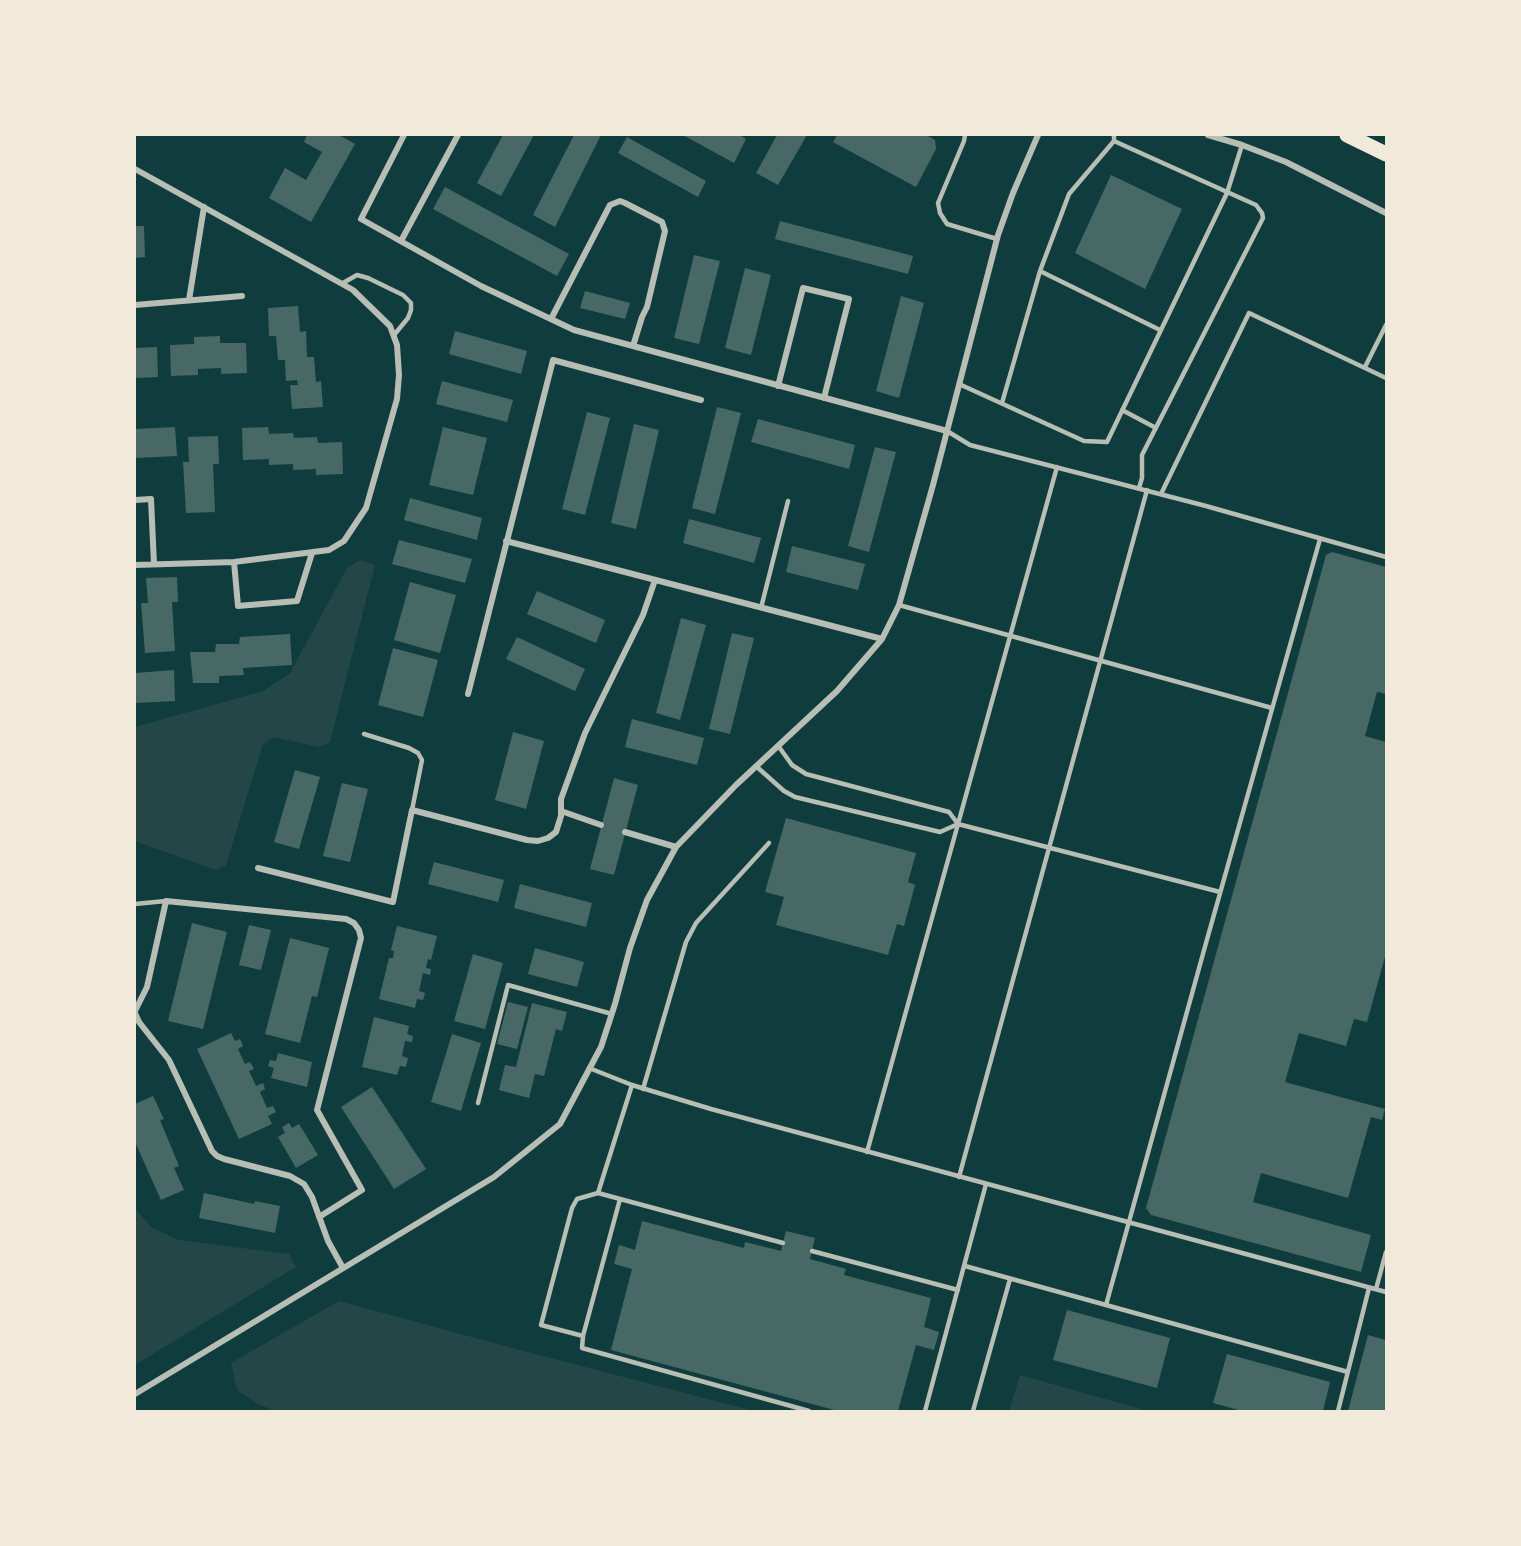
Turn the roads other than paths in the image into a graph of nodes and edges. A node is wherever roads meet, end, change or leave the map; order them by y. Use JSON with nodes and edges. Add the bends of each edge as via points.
{"nodes":[{"id":1,"x":404,"y":135,"type":"edge"},
{"id":2,"x":458,"y":135,"type":"edge"},
{"id":3,"x":965,"y":135,"type":"edge"},
{"id":4,"x":1038,"y":135,"type":"edge"},
{"id":5,"x":1208,"y":135,"type":"edge"},
{"id":6,"x":1347,"y":135,"type":"edge"},
{"id":7,"x":1114,"y":138,"type":"edge"},
{"id":8,"x":1242,"y":145,"type":"junction"},
{"id":9,"x":1386,"y":154,"type":"edge"},
{"id":10,"x":135,"y":170,"type":"edge"},
{"id":11,"x":1227,"y":193,"type":"junction"},
{"id":12,"x":204,"y":207,"type":"junction"},
{"id":13,"x":1386,"y":213,"type":"edge"},
{"id":14,"x":997,"y":239,"type":"junction"},
{"id":15,"x":401,"y":241,"type":"junction"},
{"id":16,"x":1040,"y":271,"type":"junction"},
{"id":17,"x":343,"y":283,"type":"junction"},
{"id":18,"x":242,"y":296,"type":"dead end"},
{"id":19,"x":189,"y":300,"type":"junction"},
{"id":20,"x":135,"y":305,"type":"edge"},
{"id":21,"x":551,"y":320,"type":"junction"},
{"id":22,"x":1386,"y":325,"type":"edge"},
{"id":23,"x":1160,"y":330,"type":"junction"},
{"id":24,"x":394,"y":335,"type":"junction"},
{"id":25,"x":633,"y":346,"type":"junction"},
{"id":26,"x":1365,"y":368,"type":"junction"},
{"id":27,"x":1386,"y":378,"type":"edge"},
{"id":28,"x":959,"y":384,"type":"junction"},
{"id":29,"x":778,"y":386,"type":"junction"},
{"id":30,"x":824,"y":398,"type":"junction"},
{"id":31,"x":701,"y":400,"type":"dead end"},
{"id":32,"x":1002,"y":403,"type":"junction"},
{"id":33,"x":1122,"y":410,"type":"junction"},
{"id":34,"x":1156,"y":428,"type":"junction"},
{"id":35,"x":946,"y":431,"type":"junction"},
{"id":36,"x":1057,"y":467,"type":"junction"},
{"id":37,"x":1138,"y":488,"type":"junction"},
{"id":38,"x":1147,"y":490,"type":"junction"},
{"id":39,"x":1161,"y":494,"type":"junction"},
{"id":40,"x":135,"y":500,"type":"edge"},
{"id":41,"x":789,"y":501,"type":"dead end"},
{"id":42,"x":1320,"y":539,"type":"junction"},
{"id":43,"x":506,"y":541,"type":"junction"},
{"id":44,"x":312,"y":553,"type":"junction"},
{"id":45,"x":1386,"y":557,"type":"edge"},
{"id":46,"x":234,"y":562,"type":"junction"},
{"id":47,"x":154,"y":564,"type":"junction"},
{"id":48,"x":135,"y":565,"type":"edge"},
{"id":49,"x":655,"y":580,"type":"junction"},
{"id":50,"x":899,"y":605,"type":"junction"},
{"id":51,"x":761,"y":608,"type":"junction"},
{"id":52,"x":1011,"y":636,"type":"junction"},
{"id":53,"x":882,"y":639,"type":"junction"},
{"id":54,"x":1100,"y":660,"type":"junction"},
{"id":55,"x":468,"y":694,"type":"dead end"},
{"id":56,"x":1272,"y":708,"type":"junction"},
{"id":57,"x":364,"y":734,"type":"dead end"},
{"id":58,"x":778,"y":747,"type":"junction"},
{"id":59,"x":757,"y":767,"type":"junction"},
{"id":60,"x":412,"y":810,"type":"junction"},
{"id":61,"x":561,"y":811,"type":"junction"},
{"id":62,"x":958,"y":824,"type":"junction"},
{"id":63,"x":601,"y":825,"type":"dead end"},
{"id":64,"x":625,"y":832,"type":"dead end"},
{"id":65,"x":769,"y":843,"type":"dead end"},
{"id":66,"x":676,"y":847,"type":"junction"},
{"id":67,"x":1049,"y":848,"type":"junction"},
{"id":68,"x":258,"y":868,"type":"dead end"},
{"id":69,"x":1220,"y":892,"type":"junction"},
{"id":70,"x":166,"y":901,"type":"junction"},
{"id":71,"x":135,"y":904,"type":"edge"},
{"id":72,"x":135,"y":1012,"type":"edge"},
{"id":73,"x":612,"y":1014,"type":"junction"},
{"id":74,"x":589,"y":1068,"type":"junction"},
{"id":75,"x":632,"y":1085,"type":"junction"},
{"id":76,"x":643,"y":1089,"type":"junction"},
{"id":77,"x":478,"y":1103,"type":"dead end"},
{"id":78,"x":867,"y":1152,"type":"junction"},
{"id":79,"x":959,"y":1177,"type":"junction"},
{"id":80,"x":986,"y":1184,"type":"junction"},
{"id":81,"x":598,"y":1193,"type":"junction"},
{"id":82,"x":620,"y":1199,"type":"junction"},
{"id":83,"x":319,"y":1217,"type":"junction"},
{"id":84,"x":1129,"y":1223,"type":"junction"},
{"id":85,"x":783,"y":1243,"type":"dead end"},
{"id":86,"x":812,"y":1251,"type":"dead end"},
{"id":87,"x":1386,"y":1252,"type":"edge"},
{"id":88,"x":965,"y":1266,"type":"junction"},
{"id":89,"x":343,"y":1268,"type":"junction"},
{"id":90,"x":1010,"y":1279,"type":"junction"},
{"id":91,"x":1369,"y":1288,"type":"junction"},
{"id":92,"x":1376,"y":1289,"type":"junction"},
{"id":93,"x":958,"y":1290,"type":"junction"},
{"id":94,"x":1386,"y":1292,"type":"edge"},
{"id":95,"x":1106,"y":1305,"type":"junction"},
{"id":96,"x":583,"y":1336,"type":"junction"},
{"id":97,"x":1348,"y":1372,"type":"junction"},
{"id":98,"x":135,"y":1394,"type":"edge"},
{"id":99,"x":809,"y":1411,"type":"edge"},
{"id":100,"x":925,"y":1411,"type":"edge"},
{"id":101,"x":973,"y":1411,"type":"edge"},
{"id":102,"x":1338,"y":1411,"type":"edge"}],
"edges":[{"from":1,"to":15,"type":"street","via":[[361,219]]},
{"from":2,"to":15,"type":"street"},
{"from":3,"to":14,"type":"lane","via":[[938,202],[940,213],[947,224]]},
{"from":4,"to":14,"type":"street"},
{"from":5,"to":8,"type":"street"},
{"from":6,"to":9,"type":"main road"},
{"from":7,"to":11,"type":"lane"},
{"from":7,"to":16,"type":"lane","via":[[1069,194]]},
{"from":8,"to":11,"type":"lane"},
{"from":8,"to":13,"type":"street","via":[[1286,162]]},
{"from":10,"to":12,"type":"street"},
{"from":11,"to":23,"type":"lane"},
{"from":11,"to":34,"type":"lane","via":[[1256,205],[1263,219]]},
{"from":12,"to":17,"type":"street"},
{"from":12,"to":19,"type":"street"},
{"from":14,"to":28,"type":"street"},
{"from":15,"to":21,"type":"street"},
{"from":16,"to":23,"type":"lane"},
{"from":16,"to":32,"type":"lane"},
{"from":17,"to":24,"type":"street","via":[[385,320]]},
{"from":17,"to":24,"type":"lane","via":[[357,275],[368,278],[411,303],[408,318]]},
{"from":18,"to":19,"type":"street"},
{"from":19,"to":20,"type":"street"},
{"from":21,"to":25,"type":"street"},
{"from":21,"to":25,"type":"street","via":[[610,205],[620,201],[662,222],[665,231],[647,307]]},
{"from":22,"to":26,"type":"lane"},
{"from":23,"to":33,"type":"lane"},
{"from":24,"to":44,"type":"street","via":[[399,375],[397,399],[366,508],[344,541],[329,550]]},
{"from":25,"to":29,"type":"street"},
{"from":26,"to":27,"type":"lane"},
{"from":26,"to":39,"type":"lane","via":[[1249,313]]},
{"from":28,"to":32,"type":"lane"},
{"from":28,"to":35,"type":"street"},
{"from":29,"to":30,"type":"street"},
{"from":29,"to":30,"type":"street","via":[[803,288],[849,299]]},
{"from":30,"to":35,"type":"street"},
{"from":31,"to":43,"type":"street","via":[[553,360]]},
{"from":32,"to":33,"type":"lane","via":[[1084,441],[1107,442]]},
{"from":33,"to":34,"type":"lane"},
{"from":34,"to":37,"type":"lane","via":[[1142,455]]},
{"from":35,"to":36,"type":"lane","via":[[970,445]]},
{"from":35,"to":50,"type":"street"},
{"from":36,"to":37,"type":"lane"},
{"from":36,"to":52,"type":"lane"},
{"from":37,"to":38,"type":"lane"},
{"from":38,"to":39,"type":"lane"},
{"from":38,"to":54,"type":"lane"},
{"from":39,"to":42,"type":"lane"},
{"from":40,"to":47,"type":"street","via":[[151,500]]},
{"from":41,"to":51,"type":"lane"},
{"from":42,"to":45,"type":"lane"},
{"from":42,"to":56,"type":"lane"},
{"from":43,"to":49,"type":"street"},
{"from":43,"to":55,"type":"street"},
{"from":44,"to":46,"type":"street"},
{"from":44,"to":46,"type":"street","via":[[297,601],[238,606]]},
{"from":46,"to":47,"type":"street"},
{"from":47,"to":48,"type":"street"},
{"from":49,"to":51,"type":"street"},
{"from":49,"to":61,"type":"street","via":[[644,615],[585,733],[561,799]]},
{"from":50,"to":52,"type":"lane"},
{"from":50,"to":53,"type":"street"},
{"from":51,"to":53,"type":"street"},
{"from":52,"to":54,"type":"lane"},
{"from":52,"to":62,"type":"lane"},
{"from":53,"to":58,"type":"street","via":[[837,691]]},
{"from":54,"to":56,"type":"lane"},
{"from":54,"to":67,"type":"lane"},
{"from":56,"to":69,"type":"lane"},
{"from":57,"to":60,"type":"lane","via":[[418,753],[422,770]]},
{"from":58,"to":59,"type":"street"},
{"from":58,"to":62,"type":"lane","via":[[792,765],[806,774],[949,812]]},
{"from":59,"to":62,"type":"lane","via":[[795,797],[940,832]]},
{"from":59,"to":66,"type":"street"},
{"from":60,"to":61,"type":"street","via":[[538,841],[556,832]]},
{"from":60,"to":68,"type":"street","via":[[393,903]]},
{"from":61,"to":63,"type":"street"},
{"from":62,"to":67,"type":"lane"},
{"from":62,"to":78,"type":"lane"},
{"from":64,"to":66,"type":"street"},
{"from":65,"to":76,"type":"lane","via":[[696,923],[686,942]]},
{"from":66,"to":73,"type":"street","via":[[647,900]]},
{"from":67,"to":69,"type":"lane"},
{"from":67,"to":79,"type":"lane"},
{"from":69,"to":84,"type":"lane"},
{"from":70,"to":71,"type":"lane"},
{"from":70,"to":72,"type":"street","via":[[147,987]]},
{"from":70,"to":83,"type":"street","via":[[346,919],[359,930],[361,938],[317,1110],[362,1190]]},
{"from":72,"to":83,"type":"street","via":[[169,1060],[212,1151],[217,1156],[290,1176],[304,1184]]},
{"from":73,"to":74,"type":"street"},
{"from":73,"to":77,"type":"lane","via":[[508,985]]},
{"from":74,"to":75,"type":"lane"},
{"from":74,"to":89,"type":"street","via":[[560,1124],[494,1177]]},
{"from":75,"to":76,"type":"lane"},
{"from":75,"to":81,"type":"lane"},
{"from":76,"to":78,"type":"lane"},
{"from":78,"to":79,"type":"lane"},
{"from":79,"to":80,"type":"lane"},
{"from":80,"to":84,"type":"lane"},
{"from":80,"to":88,"type":"lane"},
{"from":81,"to":82,"type":"lane"},
{"from":81,"to":96,"type":"lane","via":[[577,1199],[572,1208],[541,1325]]},
{"from":82,"to":85,"type":"lane"},
{"from":82,"to":96,"type":"lane"},
{"from":83,"to":89,"type":"street"},
{"from":84,"to":91,"type":"lane"},
{"from":84,"to":95,"type":"lane"},
{"from":86,"to":93,"type":"lane"},
{"from":87,"to":92,"type":"lane"},
{"from":88,"to":90,"type":"lane"},
{"from":88,"to":93,"type":"lane"},
{"from":89,"to":98,"type":"street"},
{"from":90,"to":95,"type":"lane"},
{"from":90,"to":101,"type":"lane"},
{"from":91,"to":92,"type":"lane"},
{"from":91,"to":97,"type":"lane"},
{"from":92,"to":94,"type":"lane"},
{"from":93,"to":100,"type":"lane"},
{"from":95,"to":97,"type":"lane"},
{"from":96,"to":99,"type":"lane","via":[[582,1348]]},
{"from":97,"to":102,"type":"lane"}]}
